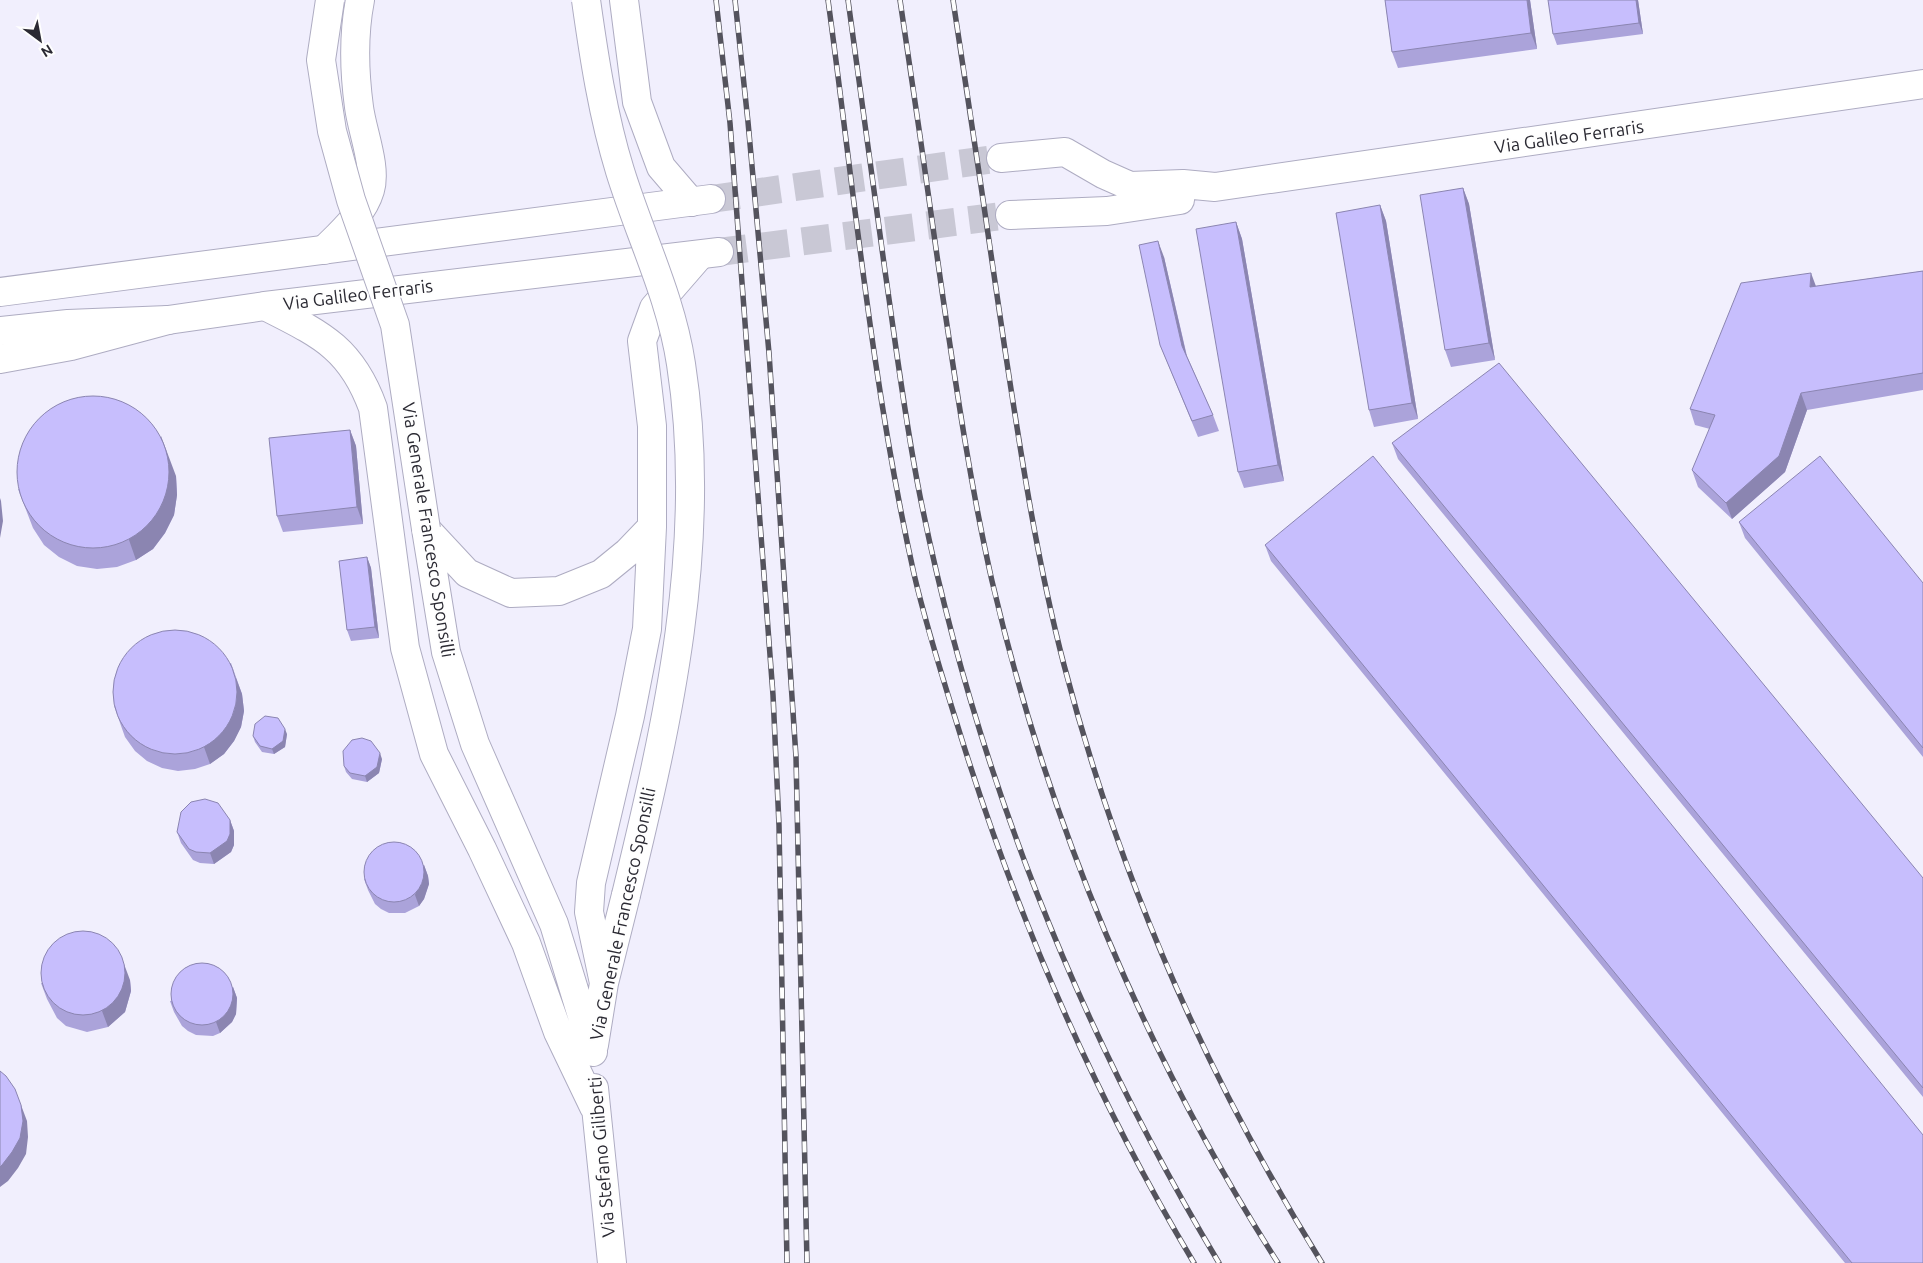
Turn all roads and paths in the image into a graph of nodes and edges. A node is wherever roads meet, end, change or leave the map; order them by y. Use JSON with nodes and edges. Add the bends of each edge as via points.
{"nodes":[{"id":1,"x":330,"y":0,"type":"edge"},
{"id":2,"x":360,"y":0,"type":"edge"},
{"id":3,"x":586,"y":0,"type":"edge"},
{"id":4,"x":624,"y":0,"type":"edge"},
{"id":5,"x":1923,"y":84,"type":"edge"},
{"id":6,"x":1001,"y":158,"type":"tunnel mouth"},
{"id":7,"x":1215,"y":187,"type":"junction"},
{"id":8,"x":1010,"y":215,"type":"tunnel mouth"},
{"id":9,"x":324,"y":250,"type":"junction"},
{"id":10,"x":0,"y":292,"type":"edge"},
{"id":11,"x":265,"y":306,"type":"junction"},
{"id":12,"x":168,"y":320,"type":"junction"},
{"id":13,"x":0,"y":331,"type":"edge"},
{"id":14,"x":0,"y":359,"type":"edge"},
{"id":15,"x":652,"y":527,"type":"junction"},
{"id":16,"x":426,"y":529,"type":"junction"},
{"id":17,"x":604,"y":982,"type":"junction"},
{"id":18,"x":593,"y":1052,"type":"junction"},
{"id":19,"x":594,"y":1107,"type":"junction"},
{"id":20,"x":612,"y":1263,"type":"edge"}],
"edges":[{"from":1,"to":16,"type":"main road","name":"Via Generale Francesco Sponsilli","bridge":true,"via":[[321,60],[332,130],[351,200],[395,325]]},
{"from":2,"to":9,"type":"main road","via":[[353,43],[359,106],[371,162],[371,189],[351,224]]},
{"from":3,"to":17,"type":"main road","name":"Via Generale Francesco Sponsilli","bridge":true,"via":[[601,95],[620,171],[666,296],[681,363],[688,428],[690,509],[684,610],[652,785]]},
{"from":4,"to":9,"type":"main road","via":[[637,102],[661,167],[701,201]]},
{"from":5,"to":7,"type":"main road","name":"Via Galileo Ferraris"},
{"from":6,"to":7,"type":"main road","name":"Via Galileo Ferraris","via":[[1064,152],[1130,186],[1183,184]]},
{"from":7,"to":8,"type":"main road","name":"Via Galileo Ferraris","via":[[1186,199],[1107,211]]},
{"from":9,"to":10,"type":"main road"},
{"from":11,"to":12,"type":"main road","name":"Via Galileo Ferraris"},
{"from":11,"to":15,"type":"main road","name":"Via Galileo Ferraris","via":[[710,253],[654,308],[642,341],[652,426]]},
{"from":11,"to":19,"type":"main road","via":[[319,334],[345,357],[364,381],[374,408],[405,648],[434,754],[526,943],[558,1032]]},
{"from":12,"to":13,"type":"main road","via":[[68,324]]},
{"from":12,"to":14,"type":"main road","name":"Via Galileo Ferraris","via":[[71,346]]},
{"from":15,"to":16,"type":"main road","via":[[601,574],[558,591],[510,593],[467,573]]},
{"from":15,"to":17,"type":"main road","via":[[647,628],[591,883],[589,912]]},
{"from":16,"to":18,"type":"main road","name":"Via Generale Francesco Sponsilli","via":[[446,652],[476,744],[554,924]]},
{"from":17,"to":18,"type":"main road","name":"Via Generale Francesco Sponsilli"},
{"from":18,"to":19,"type":"main road","name":"Via Stefano Giliberti"},
{"from":19,"to":20,"type":"main road","name":"Via Stefano Giliberti"}]}
